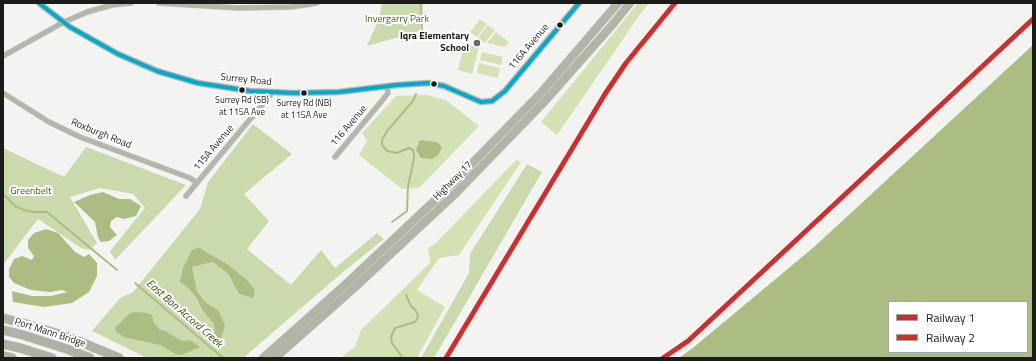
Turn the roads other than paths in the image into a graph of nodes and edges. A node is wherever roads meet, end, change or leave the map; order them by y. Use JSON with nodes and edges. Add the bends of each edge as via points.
{"nodes":[{"id":1,"x":39,"y":3,"type":"edge"},
{"id":2,"x":131,"y":3,"type":"edge"},
{"id":3,"x":159,"y":3,"type":"edge"},
{"id":4,"x":317,"y":3,"type":"edge"},
{"id":5,"x":578,"y":3,"type":"edge"},
{"id":6,"x":618,"y":3,"type":"edge"},
{"id":7,"x":630,"y":3,"type":"edge"},
{"id":8,"x":64,"y":22,"type":"junction"},
{"id":9,"x":3,"y":56,"type":"edge"},
{"id":10,"x":387,"y":87,"type":"junction"},
{"id":11,"x":3,"y":93,"type":"edge"},
{"id":12,"x":272,"y":93,"type":"junction"},
{"id":13,"x":492,"y":101,"type":"joint"},
{"id":14,"x":335,"y":157,"type":"dead end"},
{"id":15,"x":197,"y":182,"type":"junction"},
{"id":16,"x":186,"y":196,"type":"dead end"},
{"id":17,"x":3,"y":318,"type":"edge"},
{"id":18,"x":3,"y":330,"type":"edge"},
{"id":19,"x":3,"y":344,"type":"edge"},
{"id":20,"x":3,"y":356,"type":"edge"},
{"id":21,"x":12,"y":358,"type":"edge"},
{"id":22,"x":52,"y":358,"type":"edge"},
{"id":23,"x":90,"y":358,"type":"edge"},
{"id":24,"x":119,"y":358,"type":"edge"},
{"id":25,"x":263,"y":358,"type":"edge"},
{"id":26,"x":275,"y":358,"type":"edge"}],
"edges":[{"from":1,"to":8,"type":"street","name":"Surrey Road"},
{"from":2,"to":8,"type":"street","via":[[87,12]]},
{"from":3,"to":4,"type":"street","via":[[209,7],[288,8]]},
{"from":5,"to":13,"type":"street","name":"116A Avenue","via":[[505,92]]},
{"from":6,"to":25,"type":"highway","name":"Highway 17","via":[[539,95],[447,189]]},
{"from":7,"to":26,"type":"highway","name":"Highway 17","via":[[545,101],[454,195]]},
{"from":8,"to":9,"type":"street"},
{"from":8,"to":12,"type":"street","name":"Surrey Road","via":[[118,54],[157,71],[219,87]]},
{"from":10,"to":12,"type":"street","name":"Surrey Road","via":[[317,93]]},
{"from":10,"to":13,"type":"street","name":"Surrey Road","via":[[418,83],[439,84],[474,100]]},
{"from":10,"to":14,"type":"street","name":"116 Avenue","via":[[388,94]]},
{"from":11,"to":15,"type":"street","name":"Roxburgh Road","via":[[49,122]]},
{"from":12,"to":15,"type":"street","name":"115A Avenue"},
{"from":15,"to":16,"type":"street","name":"115A Avenue"},
{"from":17,"to":24,"type":"highway","via":[[71,338]]},
{"from":18,"to":23,"type":"highway","name":"Port Mann Bridge"},
{"from":19,"to":22,"type":"highway"},
{"from":20,"to":21,"type":"highway"}]}
